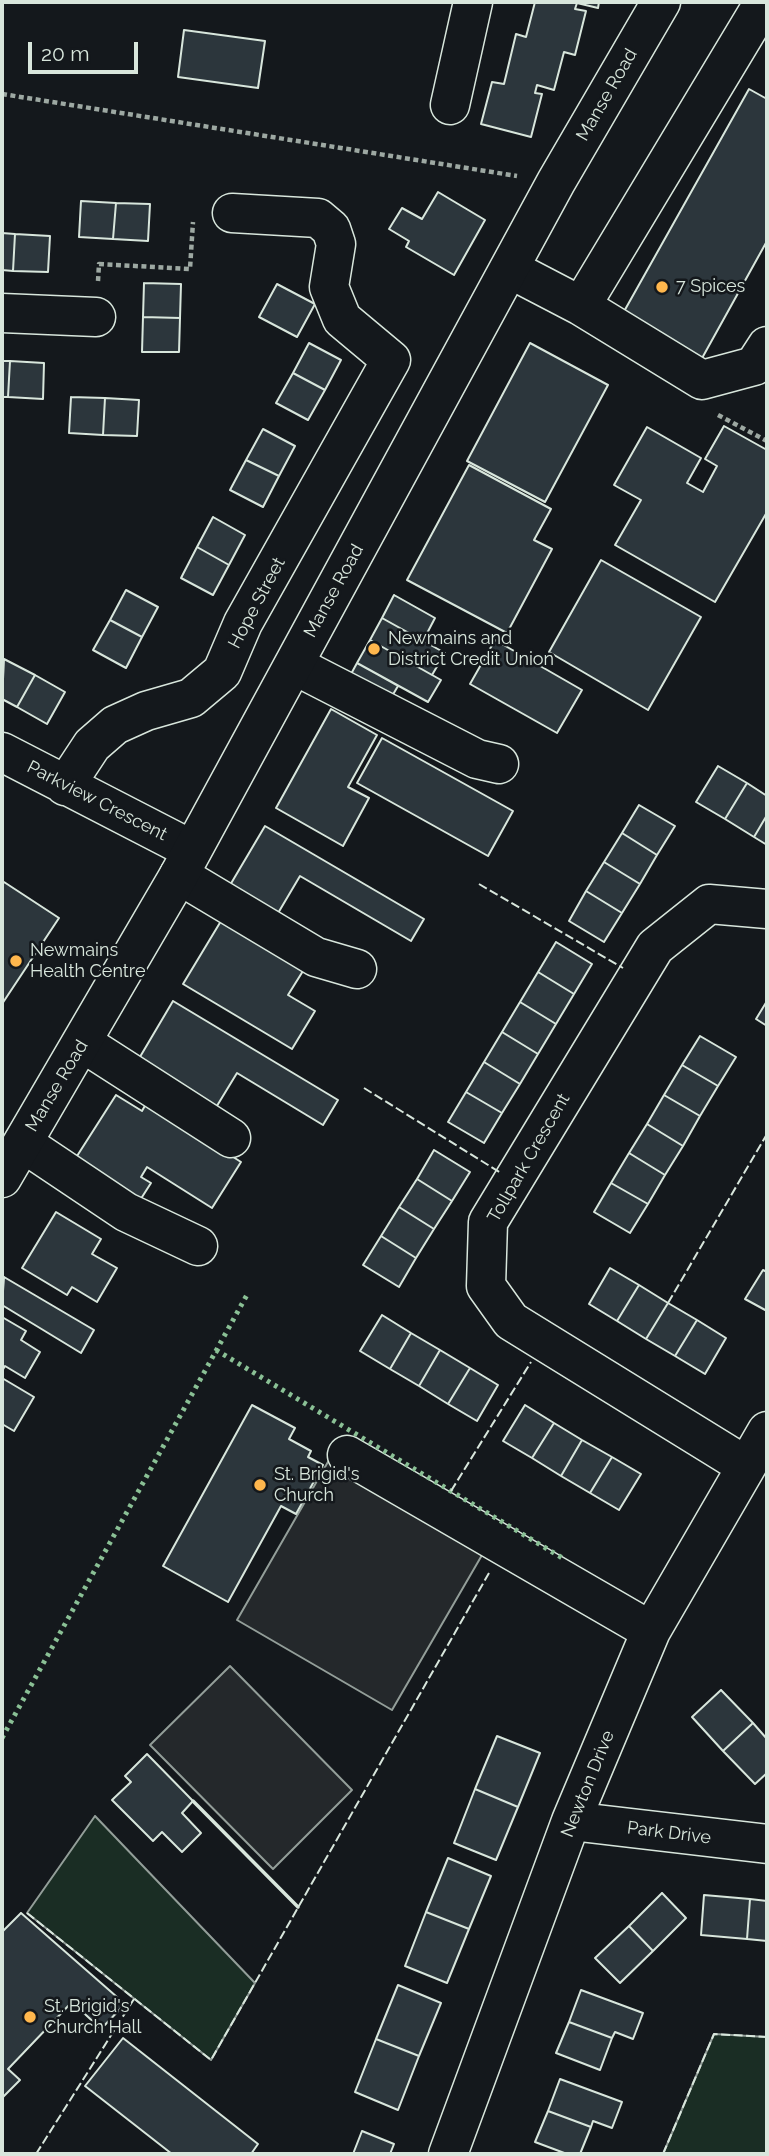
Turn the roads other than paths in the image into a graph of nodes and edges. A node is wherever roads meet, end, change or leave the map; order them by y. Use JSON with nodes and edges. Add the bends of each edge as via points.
{"nodes":[{"id":1,"x":473,"y":2,"type":"edge"},
{"id":2,"x":661,"y":2,"type":"edge"},
{"id":3,"x":764,"y":2,"type":"edge"},
{"id":4,"x":450,"y":105,"type":"dead end"},
{"id":5,"x":232,"y":213,"type":"road end"},
{"id":6,"x":510,"y":269,"type":"junction"},
{"id":7,"x":581,"y":306,"type":"junction"},
{"id":8,"x":2,"y":313,"type":"edge"},
{"id":9,"x":96,"y":317,"type":"road end"},
{"id":10,"x":767,"y":346,"type":"edge"},
{"id":11,"x":293,"y":665,"type":"junction"},
{"id":12,"x":2,"y":752,"type":"edge"},
{"id":13,"x":499,"y":764,"type":"dead end"},
{"id":14,"x":65,"y":786,"type":"junction"},
{"id":15,"x":185,"y":863,"type":"junction"},
{"id":16,"x":767,"y":909,"type":"edge"},
{"id":17,"x":357,"y":969,"type":"dead end"},
{"id":18,"x":83,"y":1043,"type":"junction"},
{"id":19,"x":231,"y":1138,"type":"dead end"},
{"id":20,"x":23,"y":1143,"type":"junction"},
{"id":21,"x":2,"y":1178,"type":"edge"},
{"id":22,"x":198,"y":1246,"type":"dead end"},
{"id":23,"x":767,"y":1431,"type":"edge"},
{"id":24,"x":347,"y":1455,"type":"dead end"},
{"id":25,"x":747,"y":1466,"type":"junction"},
{"id":26,"x":651,"y":1631,"type":"junction"},
{"id":27,"x":571,"y":1821,"type":"junction"},
{"id":28,"x":767,"y":1844,"type":"edge"},
{"id":29,"x":448,"y":2154,"type":"edge"}],
"edges":[{"from":1,"to":4,"type":"street"},
{"from":2,"to":6,"type":"street","name":"Manse Road"},
{"from":3,"to":7,"type":"street"},
{"from":5,"to":14,"type":"street","name":"Hope Street","via":[[318,218],[331,229],[336,244],[329,287],[342,319],[391,360],[243,623],[222,672],[191,698],[115,724],[92,745]]},
{"from":6,"to":7,"type":"street"},
{"from":6,"to":11,"type":"street","name":"Manse Road"},
{"from":7,"to":10,"type":"street","via":[[702,380],[754,366]]},
{"from":8,"to":9,"type":"street"},
{"from":11,"to":13,"type":"street","via":[[477,759]]},
{"from":11,"to":15,"type":"street","name":"Manse Road"},
{"from":12,"to":14,"type":"street","name":"Parkview Crescent"},
{"from":14,"to":15,"type":"street","name":"Parkview Crescent"},
{"from":15,"to":17,"type":"street","name":"Parkview Crescent","via":[[316,957]]},
{"from":15,"to":18,"type":"street","name":"Manse Road"},
{"from":16,"to":25,"type":"street","name":"Tollpark Crescent","via":[[709,904],[655,947],[488,1222],[487,1248],[486,1286],[512,1321]]},
{"from":18,"to":19,"type":"street"},
{"from":18,"to":20,"type":"street","name":"Manse Road"},
{"from":20,"to":21,"type":"street","name":"Manse Road"},
{"from":20,"to":22,"type":"street","via":[[126,1212]]},
{"from":23,"to":25,"type":"street","name":"Newton Drive"},
{"from":24,"to":26,"type":"street"},
{"from":25,"to":26,"type":"street","name":"Newton Drive"},
{"from":26,"to":27,"type":"street","name":"Newton Drive"},
{"from":27,"to":28,"type":"street","name":"Park Drive"},
{"from":27,"to":29,"type":"street","name":"Newton Drive"}]}
